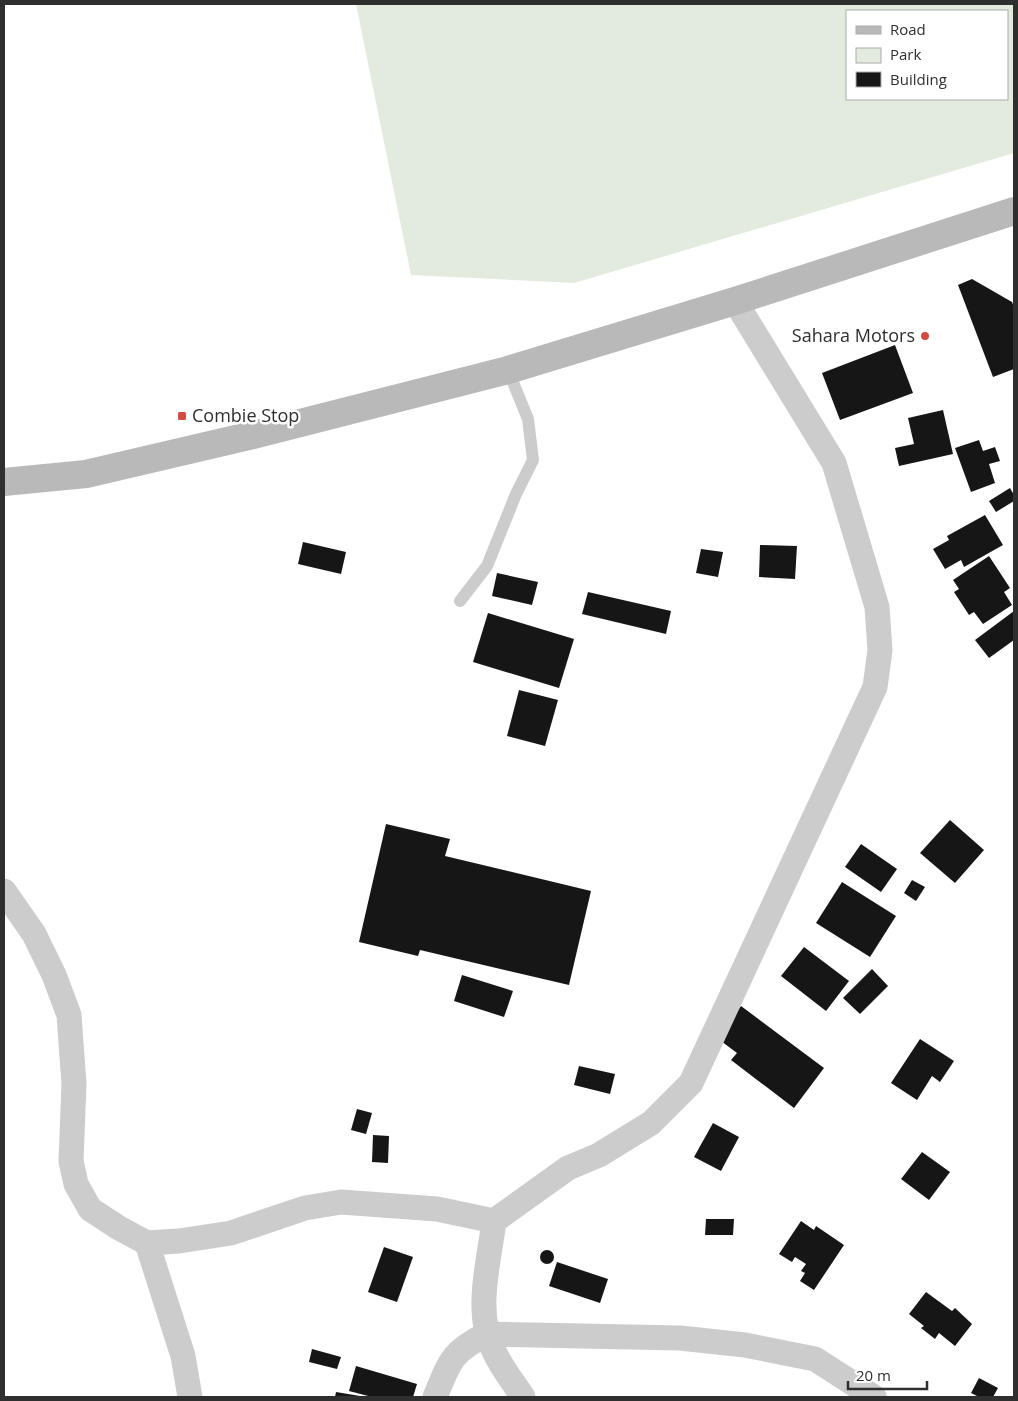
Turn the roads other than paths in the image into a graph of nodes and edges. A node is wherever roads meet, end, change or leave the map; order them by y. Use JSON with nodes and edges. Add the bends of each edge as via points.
{"nodes":[{"id":1,"x":1014,"y":211,"type":"edge"},
{"id":2,"x":735,"y":302,"type":"junction"},
{"id":3,"x":508,"y":370,"type":"junction"},
{"id":4,"x":4,"y":482,"type":"edge"},
{"id":5,"x":460,"y":601,"type":"dead end"},
{"id":6,"x":4,"y":891,"type":"edge"},
{"id":7,"x":494,"y":1221,"type":"junction"},
{"id":8,"x":147,"y":1243,"type":"junction"},
{"id":9,"x":487,"y":1334,"type":"junction"},
{"id":10,"x":190,"y":1397,"type":"edge"},
{"id":11,"x":435,"y":1397,"type":"edge"},
{"id":12,"x":523,"y":1397,"type":"edge"},
{"id":13,"x":874,"y":1397,"type":"edge"}],
"edges":[{"from":1,"to":2,"type":"street"},
{"from":2,"to":3,"type":"street"},
{"from":2,"to":7,"type":"street","via":[[834,463],[876,607],[880,650],[875,687],[690,1084],[651,1123],[599,1156],[568,1168]]},
{"from":3,"to":4,"type":"street","via":[[253,436],[86,474]]},
{"from":3,"to":5,"type":"lane","via":[[528,419],[533,460],[487,566]]},
{"from":6,"to":8,"type":"street","via":[[34,934],[69,1015],[74,1084],[71,1160],[76,1184],[90,1209]]},
{"from":7,"to":8,"type":"street","via":[[437,1209],[341,1202],[305,1208],[231,1234]]},
{"from":7,"to":9,"type":"street","via":[[484,1311]]},
{"from":8,"to":10,"type":"street","via":[[183,1356]]},
{"from":9,"to":11,"type":"street","via":[[464,1346],[450,1360]]},
{"from":9,"to":12,"type":"street","via":[[494,1352]]},
{"from":9,"to":13,"type":"street","via":[[680,1338],[745,1345],[815,1359]]}]}
